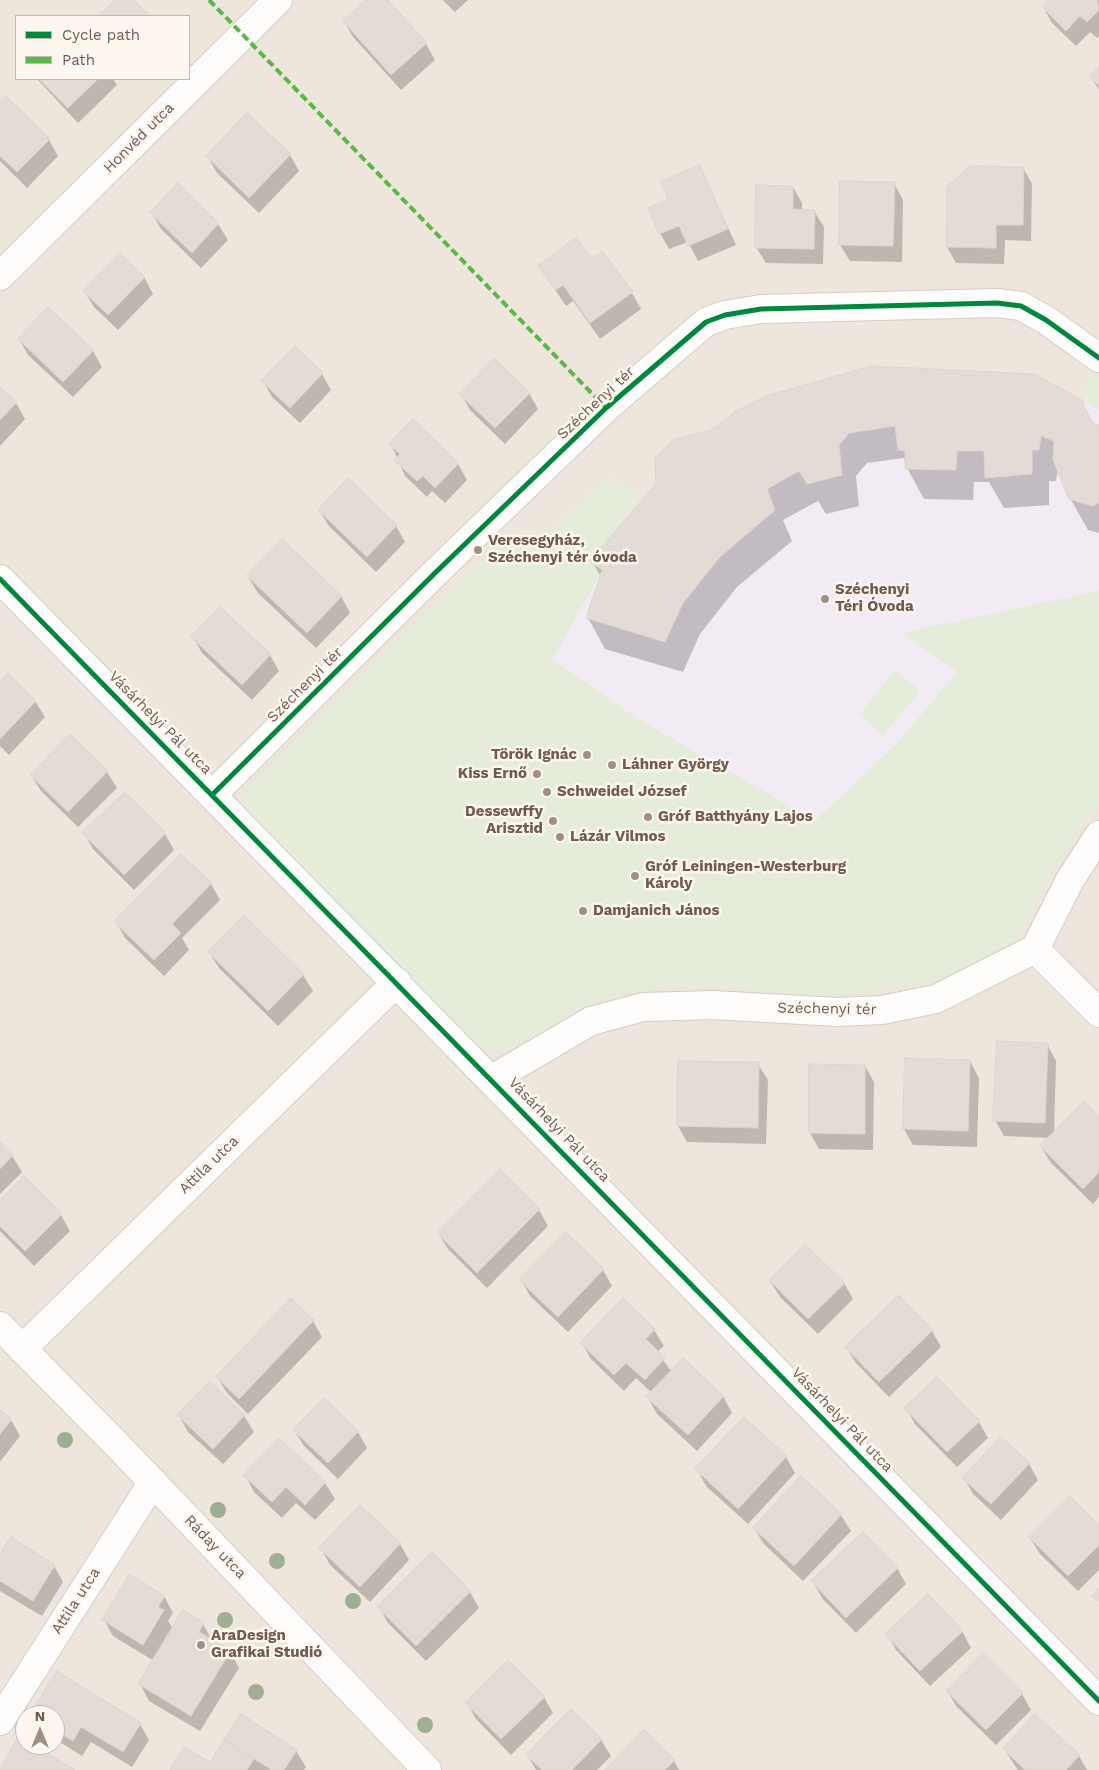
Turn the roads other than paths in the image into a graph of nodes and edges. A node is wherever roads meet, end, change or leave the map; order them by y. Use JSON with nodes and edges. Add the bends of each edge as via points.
{"nodes":[{"id":1,"x":278,"y":0,"type":"edge"},
{"id":2,"x":0,"y":276,"type":"edge"},
{"id":3,"x":1099,"y":358,"type":"edge"},
{"id":4,"x":0,"y":579,"type":"edge"},
{"id":5,"x":213,"y":794,"type":"junction"},
{"id":6,"x":1099,"y":835,"type":"edge"},
{"id":7,"x":1035,"y":949,"type":"junction"},
{"id":8,"x":397,"y":982,"type":"junction"},
{"id":9,"x":1099,"y":1013,"type":"edge"},
{"id":10,"x":492,"y":1079,"type":"junction"},
{"id":11,"x":0,"y":1326,"type":"edge"},
{"id":12,"x":22,"y":1349,"type":"junction"},
{"id":13,"x":153,"y":1482,"type":"junction"},
{"id":14,"x":1099,"y":1701,"type":"edge"},
{"id":15,"x":0,"y":1721,"type":"edge"},
{"id":16,"x":427,"y":1770,"type":"edge"}],
"edges":[{"from":1,"to":2,"type":"street","name":"Honvéd utca"},
{"from":3,"to":5,"type":"street","name":"Széchenyi tér","via":[[1021,306],[997,303],[761,309],[725,314],[706,322],[592,422]]},
{"from":4,"to":5,"type":"street","name":"Vásárhelyi Pál utca"},
{"from":5,"to":8,"type":"street","name":"Vásárhelyi Pál utca"},
{"from":6,"to":7,"type":"street","via":[[1070,880]]},
{"from":7,"to":9,"type":"street"},
{"from":7,"to":10,"type":"street","name":"Széchenyi tér","via":[[936,999],[882,1010],[837,1012],[713,1005],[643,1008],[591,1021]]},
{"from":8,"to":10,"type":"street","name":"Vásárhelyi Pál utca"},
{"from":8,"to":12,"type":"street","name":"Attila utca"},
{"from":10,"to":14,"type":"street","name":"Vásárhelyi Pál utca"},
{"from":11,"to":12,"type":"street","name":"Ráday utca"},
{"from":12,"to":13,"type":"street","name":"Ráday utca"},
{"from":13,"to":15,"type":"street","name":"Attila utca"},
{"from":13,"to":16,"type":"street","name":"Ráday utca"}]}
